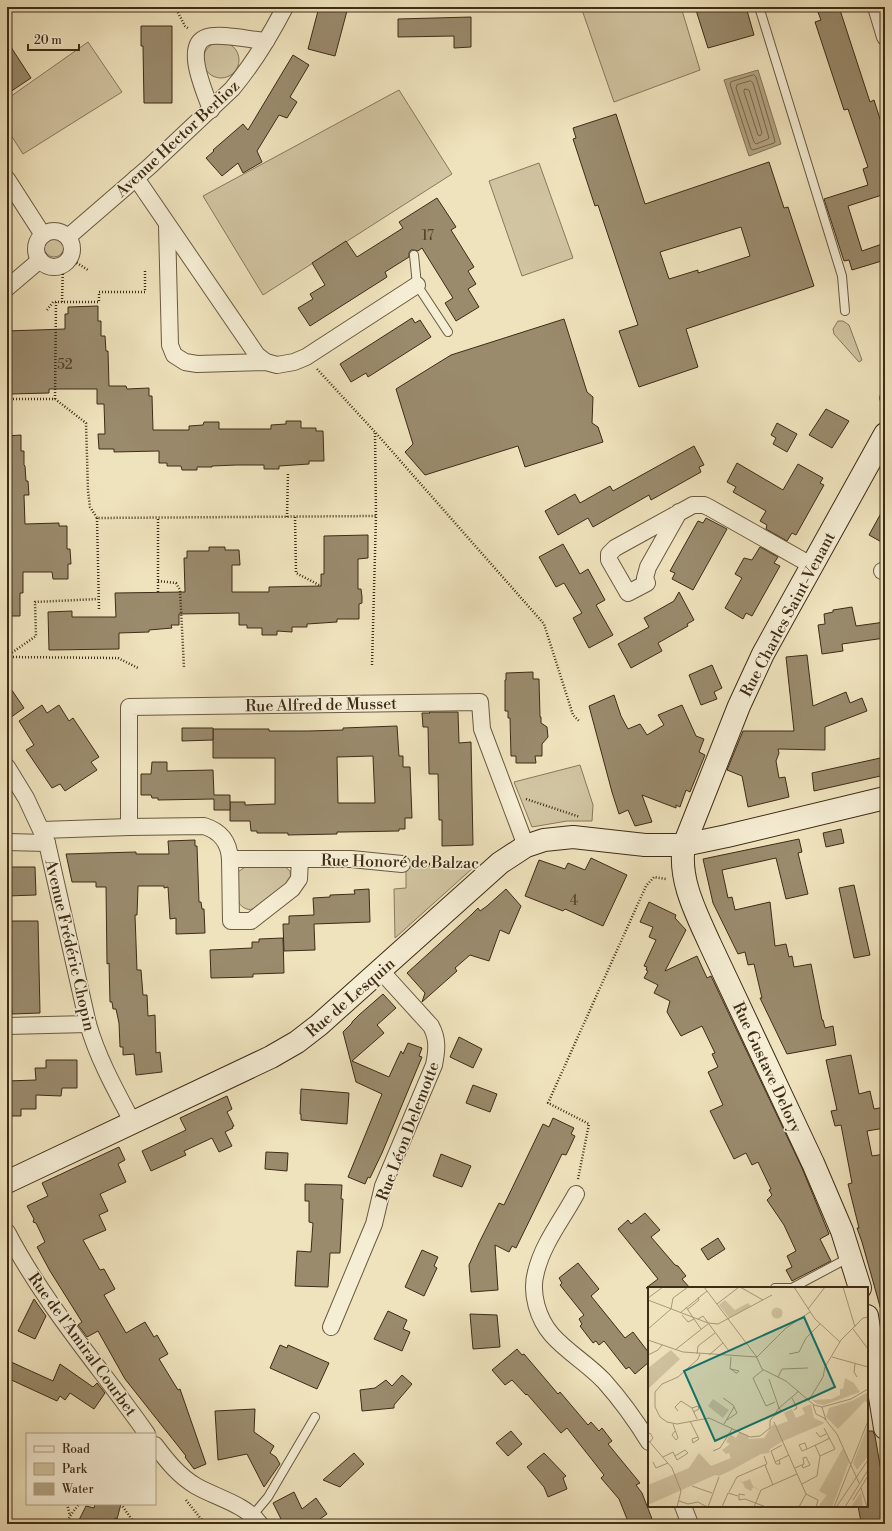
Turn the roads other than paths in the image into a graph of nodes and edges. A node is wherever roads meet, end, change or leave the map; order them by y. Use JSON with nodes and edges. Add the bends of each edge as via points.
{"nodes":[{"id":1,"x":285,"y":7,"type":"edge"},
{"id":2,"x":876,"y":7,"type":"edge"},
{"id":3,"x":760,"y":10,"type":"dead end"},
{"id":4,"x":885,"y":37,"type":"edge"},
{"id":5,"x":266,"y":41,"type":"junction"},
{"id":6,"x":211,"y":110,"type":"junction"},
{"id":7,"x":136,"y":178,"type":"junction"},
{"id":8,"x":7,"y":179,"type":"edge"},
{"id":9,"x":167,"y":226,"type":"junction"},
{"id":10,"x":43,"y":235,"type":"junction"},
{"id":11,"x":68,"y":237,"type":"junction"},
{"id":12,"x":414,"y":255,"type":"dead end"},
{"id":13,"x":40,"y":260,"type":"junction"},
{"id":14,"x":417,"y":285,"type":"junction"},
{"id":15,"x":7,"y":288,"type":"edge"},
{"id":16,"x":846,"y":311,"type":"dead end"},
{"id":17,"x":448,"y":332,"type":"dead end"},
{"id":18,"x":266,"y":362,"type":"junction"},
{"id":19,"x":885,"y":434,"type":"edge"},
{"id":20,"x":678,"y":512,"type":"junction"},
{"id":21,"x":811,"y":565,"type":"junction"},
{"id":22,"x":7,"y":767,"type":"edge"},
{"id":23,"x":885,"y":798,"type":"edge"},
{"id":24,"x":129,"y":827,"type":"junction"},
{"id":25,"x":45,"y":837,"type":"junction"},
{"id":26,"x":7,"y":842,"type":"edge"},
{"id":27,"x":684,"y":845,"type":"junction"},
{"id":28,"x":526,"y":846,"type":"junction"},
{"id":29,"x":230,"y":859,"type":"junction"},
{"id":30,"x":300,"y":859,"type":"junction"},
{"id":31,"x":402,"y":864,"type":"road end"},
{"id":32,"x":381,"y":971,"type":"junction"},
{"id":33,"x":88,"y":1024,"type":"junction"},
{"id":34,"x":7,"y":1026,"type":"edge"},
{"id":35,"x":133,"y":1123,"type":"junction"},
{"id":36,"x":7,"y":1182,"type":"edge"},
{"id":37,"x":576,"y":1194,"type":"road end"},
{"id":38,"x":7,"y":1232,"type":"edge"},
{"id":39,"x":850,"y":1257,"type":"junction"},
{"id":40,"x":794,"y":1287,"type":"edge"},
{"id":41,"x":860,"y":1287,"type":"edge"},
{"id":42,"x":868,"y":1322,"type":"edge"},
{"id":43,"x":331,"y":1327,"type":"dead end"},
{"id":44,"x":315,"y":1417,"type":"dead end"},
{"id":45,"x":885,"y":1428,"type":"edge"},
{"id":46,"x":146,"y":1433,"type":"edge"},
{"id":47,"x":648,"y":1441,"type":"edge"},
{"id":48,"x":156,"y":1446,"type":"edge"},
{"id":49,"x":683,"y":1507,"type":"edge"},
{"id":50,"x":256,"y":1520,"type":"edge"},
{"id":51,"x":690,"y":1524,"type":"edge"}],
"edges":[{"from":1,"to":5,"type":"street","name":"Avenue Hector Berlioz"},
{"from":2,"to":4,"type":"street"},
{"from":3,"to":16,"type":"lane","via":[[842,276]]},
{"from":5,"to":6,"type":"street","name":"Avenue Hector Berlioz","via":[[242,77]]},
{"from":5,"to":6,"type":"street","via":[[215,36],[206,37],[201,41],[195,54],[196,64]]},
{"from":6,"to":7,"type":"street","name":"Avenue Hector Berlioz"},
{"from":7,"to":9,"type":"street"},
{"from":7,"to":11,"type":"street","name":"Avenue Hector Berlioz"},
{"from":8,"to":10,"type":"street"},
{"from":9,"to":18,"type":"street","via":[[256,355]]},
{"from":9,"to":18,"type":"street","via":[[170,345],[174,355],[185,362],[197,364]]},
{"from":10,"to":11,"type":"street","via":[[57,231]]},
{"from":10,"to":13,"type":"street","via":[[37,245]]},
{"from":11,"to":13,"type":"street","via":[[72,248],[66,261],[56,267],[46,265]]},
{"from":12,"to":14,"type":"lane"},
{"from":13,"to":15,"type":"street"},
{"from":14,"to":17,"type":"lane"},
{"from":14,"to":18,"type":"street","via":[[306,357],[277,365]]},
{"from":19,"to":21,"type":"street","name":"Rue Charles Saint-Venant"},
{"from":20,"to":20,"type":"street","via":[[610,552],[609,560],[628,593],[647,583],[645,578],[648,567]]},
{"from":20,"to":21,"type":"street","via":[[693,505],[704,505]]},
{"from":21,"to":27,"type":"street","name":"Rue Charles Saint-Venant","via":[[763,654],[736,713]]},
{"from":22,"to":25,"type":"street","name":"Avenue Frédéric Chopin"},
{"from":23,"to":27,"type":"street","name":"Rue de Lesquin"},
{"from":24,"to":25,"type":"street","name":"Rue Honoré de Balzac"},
{"from":24,"to":28,"type":"street","name":"Rue Alfred de Musset","via":[[129,707],[480,702],[482,729]]},
{"from":24,"to":29,"type":"street","name":"Rue Honoré de Balzac","via":[[209,828],[220,834],[226,842]]},
{"from":25,"to":26,"type":"street","name":"Rue Honoré de Balzac"},
{"from":25,"to":33,"type":"street","name":"Avenue Frédéric Chopin"},
{"from":27,"to":28,"type":"street","name":"Rue de Lesquin","via":[[644,845],[573,837],[544,840]]},
{"from":27,"to":39,"type":"street","name":"Rue Gustave Delory","via":[[682,856],[686,882],[695,911],[813,1163]]},
{"from":28,"to":32,"type":"street","name":"Rue de Lesquin","via":[[500,863]]},
{"from":29,"to":30,"type":"street","name":"Rue Honoré de Balzac"},
{"from":29,"to":30,"type":"street","name":"Rue Honoré de Balzac","via":[[231,921],[251,921],[292,889],[299,879]]},
{"from":30,"to":31,"type":"street","name":"Rue Honoré de Balzac","via":[[351,859]]},
{"from":32,"to":35,"type":"street","name":"Rue de Lesquin","via":[[319,1025],[285,1049]]},
{"from":32,"to":43,"type":"street","name":"Rue Léon Delemotte","via":[[431,1026],[437,1044],[436,1054],[434,1065],[383,1186],[374,1224]]},
{"from":33,"to":34,"type":"street"},
{"from":33,"to":35,"type":"street","name":"Avenue Frédéric Chopin","via":[[98,1055]]},
{"from":35,"to":36,"type":"street","name":"Rue de Lesquin"},
{"from":37,"to":47,"type":"street","via":[[546,1244],[538,1264],[534,1281],[536,1303],[542,1320],[551,1334],[604,1381]]},
{"from":38,"to":46,"type":"street","name":"Rue de l'Amiral Courbet","via":[[52,1303]]},
{"from":39,"to":40,"type":"lane"},
{"from":39,"to":41,"type":"street","name":"Rue Gustave Delory"},
{"from":42,"to":45,"type":"street"},
{"from":44,"to":50,"type":"lane"},
{"from":48,"to":50,"type":"street","via":[[183,1478],[238,1507]]},
{"from":49,"to":51,"type":"street"}]}
